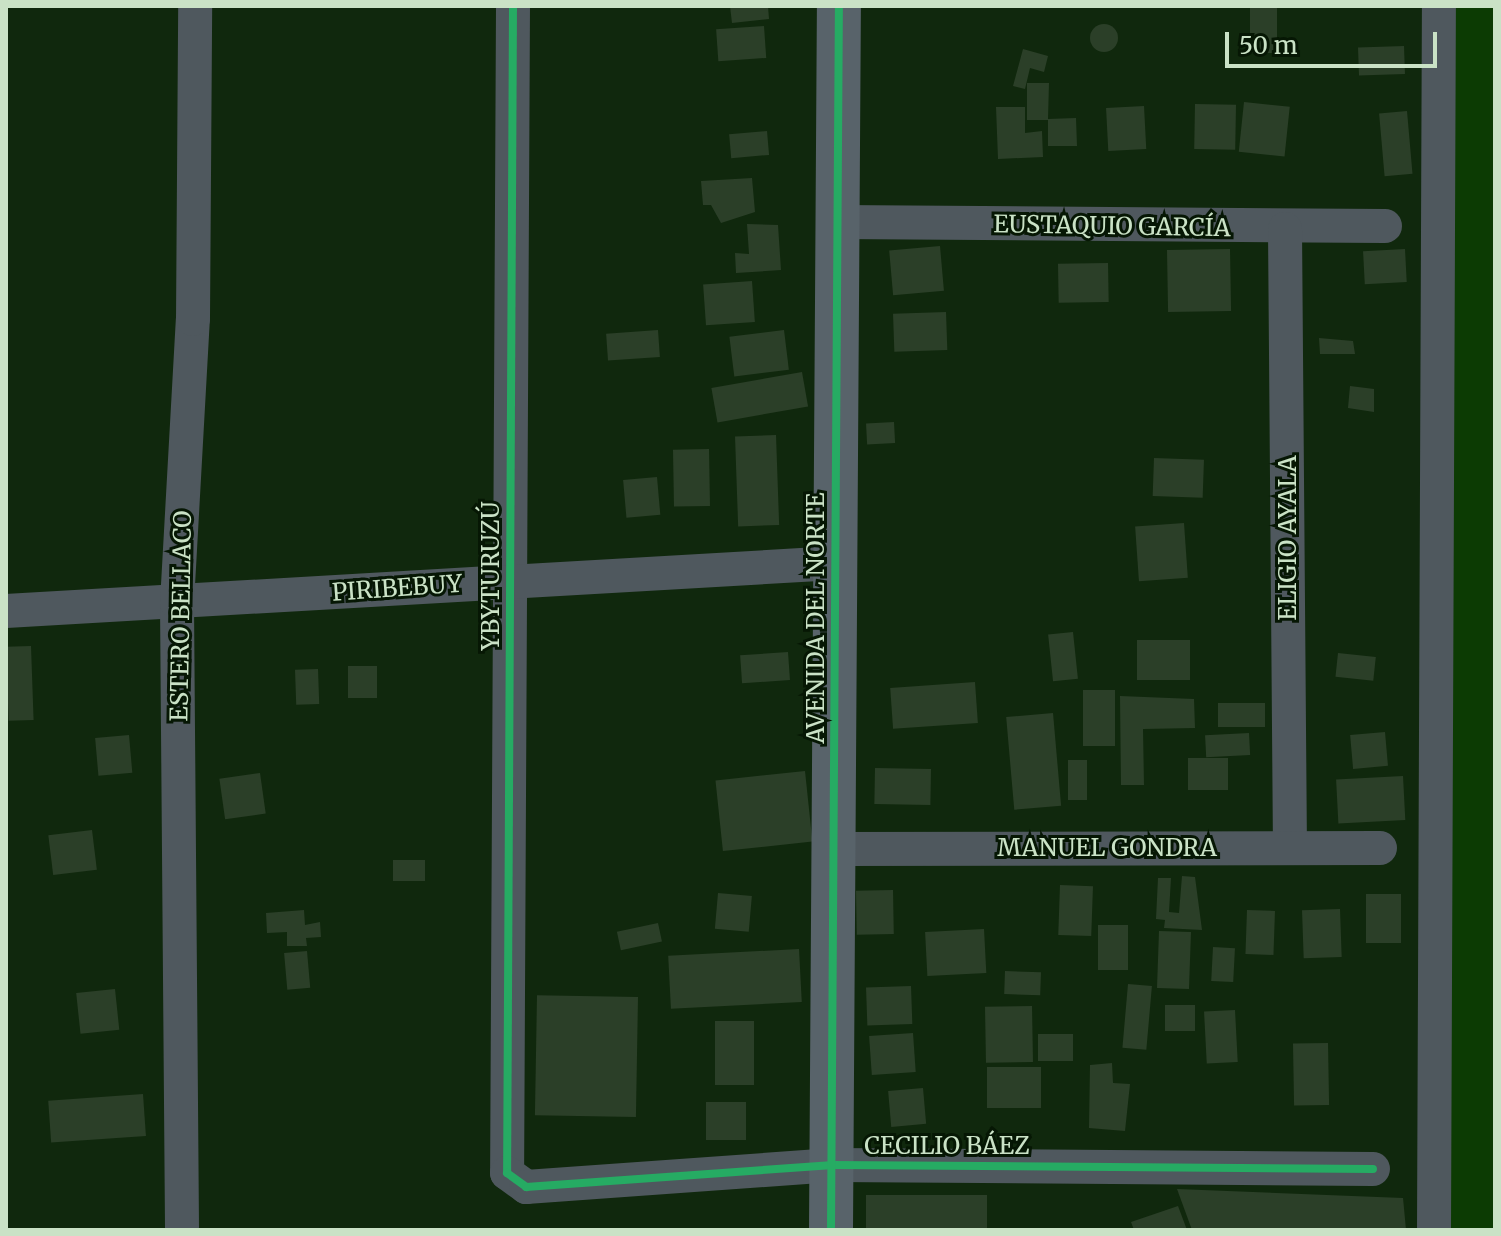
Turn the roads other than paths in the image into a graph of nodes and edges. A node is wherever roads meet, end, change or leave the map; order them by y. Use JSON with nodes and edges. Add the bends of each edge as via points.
{"nodes":[{"id":1,"x":195,"y":6,"type":"edge"},
{"id":2,"x":513,"y":6,"type":"edge"},
{"id":3,"x":839,"y":6,"type":"edge"},
{"id":4,"x":1439,"y":6,"type":"edge"},
{"id":5,"x":838,"y":222,"type":"junction"},
{"id":6,"x":1385,"y":226,"type":"dead end"},
{"id":7,"x":1285,"y":229,"type":"junction"},
{"id":8,"x":836,"y":563,"type":"junction"},
{"id":9,"x":511,"y":579,"type":"junction"},
{"id":10,"x":177,"y":603,"type":"junction"},
{"id":11,"x":6,"y":611,"type":"edge"},
{"id":12,"x":1290,"y":848,"type":"junction"},
{"id":13,"x":1380,"y":848,"type":"dead end"},
{"id":14,"x":834,"y":849,"type":"junction"},
{"id":15,"x":502,"y":1145,"type":"joint"},
{"id":16,"x":833,"y":1165,"type":"junction"},
{"id":17,"x":1373,"y":1169,"type":"dead end"},
{"id":18,"x":182,"y":1227,"type":"dead end"},
{"id":19,"x":831,"y":1230,"type":"edge"},
{"id":20,"x":1434,"y":1230,"type":"edge"}],
"edges":[{"from":1,"to":10,"type":"street","name":"ESTERO BELLACO","via":[[193,319]]},
{"from":2,"to":9,"type":"street","name":"YBYTURUZÚ"},
{"from":3,"to":5,"type":"street","name":"AVENIDA DEL NORTE"},
{"from":4,"to":20,"type":"street"},
{"from":5,"to":7,"type":"street","name":"EUSTAQUIO GARCÍA"},
{"from":5,"to":8,"type":"street","name":"AVENIDA DEL NORTE"},
{"from":6,"to":7,"type":"street","name":"EUSTAQUIO GARCÍA"},
{"from":7,"to":12,"type":"street","name":"ELIGIO AYALA"},
{"from":8,"to":9,"type":"street","name":"PIRIBEBUY"},
{"from":8,"to":14,"type":"street","name":"AVENIDA DEL NORTE"},
{"from":9,"to":10,"type":"street","name":"PIRIBEBUY"},
{"from":9,"to":15,"type":"street","name":"YBYTURUZÚ"},
{"from":10,"to":11,"type":"street","name":"PIRIBEBUY"},
{"from":10,"to":18,"type":"street","name":"ESTERO BELLACO"},
{"from":12,"to":13,"type":"street","name":"MANUEL GONDRA"},
{"from":12,"to":14,"type":"street","name":"MANUEL GONDRA"},
{"from":14,"to":16,"type":"street","name":"AVENIDA DEL NORTE"},
{"from":15,"to":16,"type":"street","name":"CECILIO BÁEZ","via":[[507,1173],[526,1187]]},
{"from":16,"to":17,"type":"street","name":"CECILIO BÁEZ"},
{"from":16,"to":19,"type":"street","name":"AVENIDA DEL NORTE"}]}
